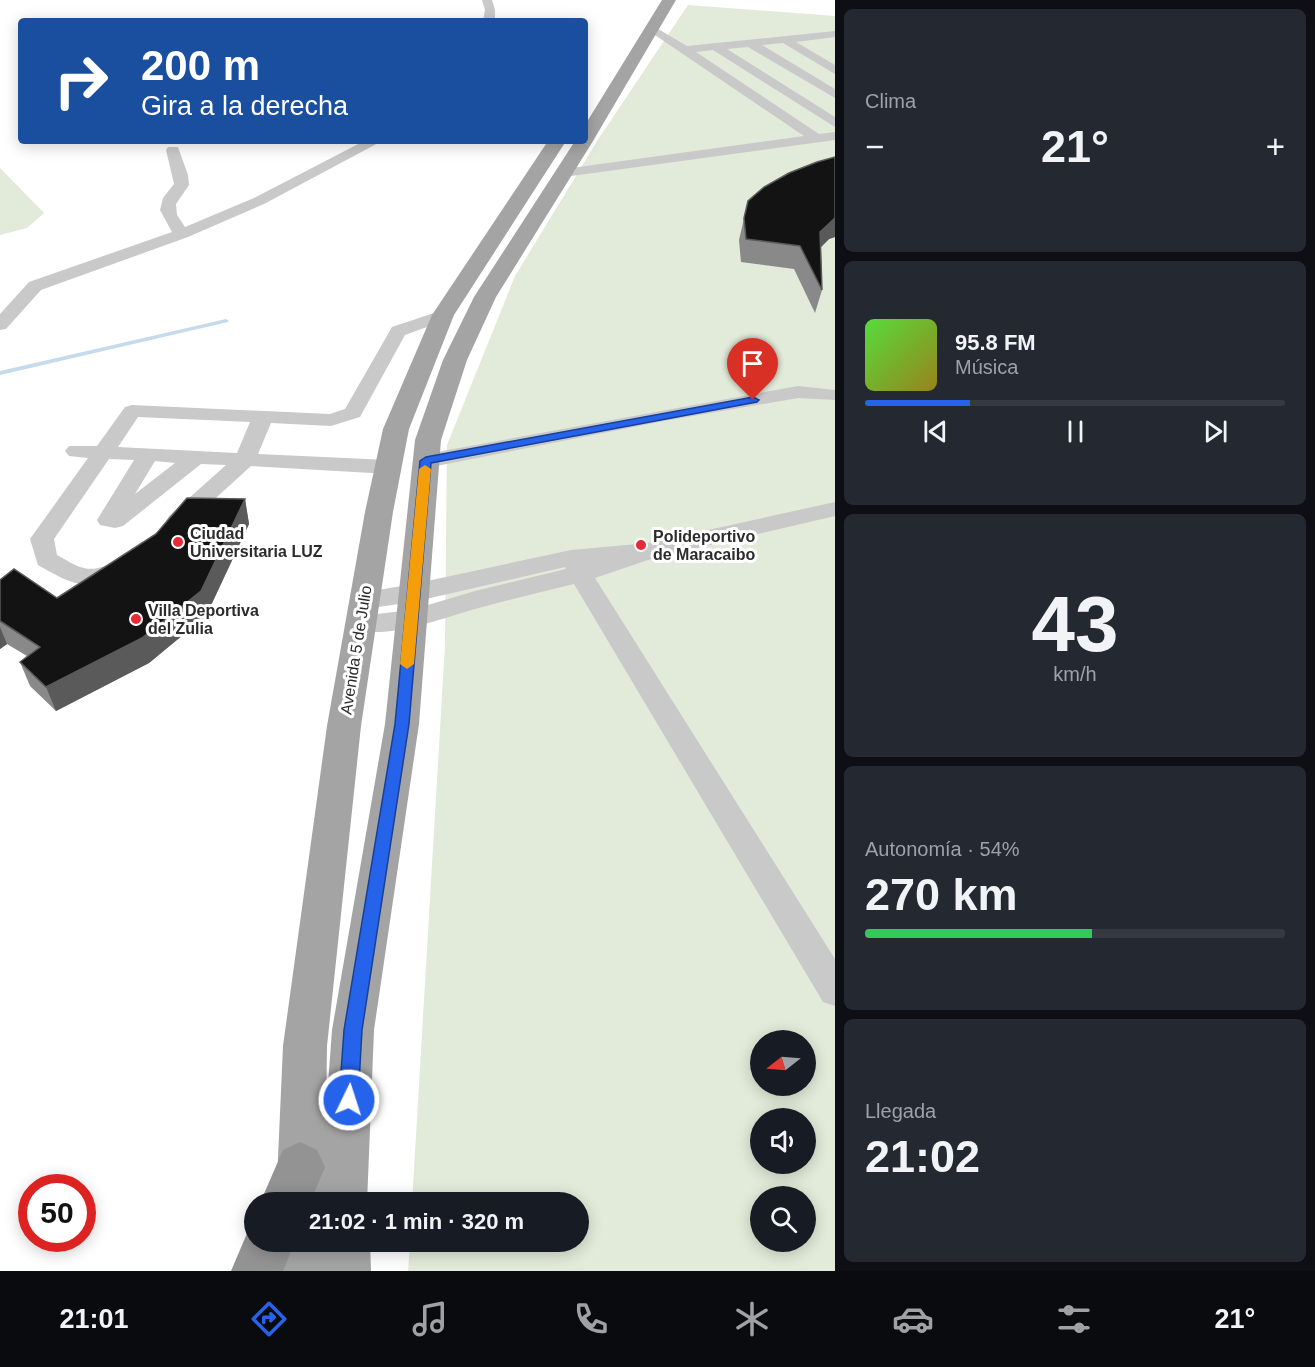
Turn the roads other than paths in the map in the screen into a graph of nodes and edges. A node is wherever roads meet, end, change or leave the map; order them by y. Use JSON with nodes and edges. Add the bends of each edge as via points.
{"nodes":[{"id":1,"x":487,"y":0,"type":"edge"},
{"id":2,"x":653,"y":0,"type":"edge"},
{"id":3,"x":669,"y":0,"type":"edge"},
{"id":4,"x":489,"y":18,"type":"edge"},
{"id":5,"x":641,"y":18,"type":"dead end"},
{"id":6,"x":654,"y":28,"type":"junction"},
{"id":7,"x":835,"y":34,"type":"edge"},
{"id":8,"x":815,"y":36,"type":"junction"},
{"id":9,"x":784,"y":39,"type":"junction"},
{"id":10,"x":750,"y":43,"type":"junction"},
{"id":11,"x":716,"y":47,"type":"junction"},
{"id":12,"x":835,"y":48,"type":"edge"},
{"id":13,"x":685,"y":50,"type":"junction"},
{"id":14,"x":835,"y":70,"type":"edge"},
{"id":15,"x":835,"y":94,"type":"edge"},
{"id":16,"x":835,"y":123,"type":"edge"},
{"id":17,"x":588,"y":134,"type":"edge"},
{"id":18,"x":835,"y":136,"type":"edge"},
{"id":19,"x":817,"y":139,"type":"junction"},
{"id":20,"x":369,"y":144,"type":"edge"},
{"id":21,"x":556,"y":144,"type":"edge"},
{"id":22,"x":580,"y":144,"type":"edge"},
{"id":23,"x":173,"y":150,"type":"dead end"},
{"id":24,"x":552,"y":170,"type":"junction"},
{"id":25,"x":182,"y":234,"type":"junction"},
{"id":26,"x":35,"y":286,"type":"junction"},
{"id":27,"x":9,"y":293,"type":"dead end"},
{"id":28,"x":443,"y":315,"type":"junction"},
{"id":29,"x":0,"y":325,"type":"edge"},
{"id":30,"x":833,"y":395,"type":"edge"},
{"id":31,"x":835,"y":416,"type":"edge"},
{"id":32,"x":263,"y":417,"type":"junction"},
{"id":33,"x":76,"y":452,"type":"dead end"},
{"id":34,"x":103,"y":452,"type":"junction"},
{"id":35,"x":148,"y":455,"type":"junction"},
{"id":36,"x":196,"y":457,"type":"junction"},
{"id":37,"x":245,"y":460,"type":"junction"},
{"id":38,"x":426,"y":461,"type":"junction"},
{"id":39,"x":388,"y":467,"type":"junction"},
{"id":40,"x":835,"y":509,"type":"edge"},
{"id":41,"x":164,"y":532,"type":"edge"},
{"id":42,"x":139,"y":555,"type":"edge"},
{"id":43,"x":576,"y":566,"type":"junction"},
{"id":44,"x":412,"y":606,"type":"junction"},
{"id":45,"x":362,"y":611,"type":"junction"},
{"id":46,"x":835,"y":990,"type":"edge"},
{"id":47,"x":295,"y":1191,"type":"edge"},
{"id":48,"x":344,"y":1192,"type":"edge"},
{"id":49,"x":265,"y":1252,"type":"edge"},
{"id":50,"x":300,"y":1252,"type":"edge"},
{"id":51,"x":345,"y":1252,"type":"edge"},
{"id":52,"x":256,"y":1271,"type":"edge"},
{"id":53,"x":301,"y":1271,"type":"edge"},
{"id":54,"x":346,"y":1271,"type":"edge"}],
"edges":[{"from":1,"to":4,"type":"lane"},
{"from":2,"to":5,"type":"main road"},
{"from":3,"to":6,"type":"main road","name":"Avenida 5 de Julio"},
{"from":6,"to":13,"type":"lane"},
{"from":6,"to":17,"type":"main road","name":"Avenida 5 de Julio"},
{"from":7,"to":8,"type":"lane"},
{"from":8,"to":9,"type":"lane"},
{"from":8,"to":12,"type":"lane"},
{"from":9,"to":10,"type":"lane"},
{"from":9,"to":14,"type":"lane"},
{"from":10,"to":11,"type":"lane"},
{"from":10,"to":15,"type":"lane"},
{"from":11,"to":13,"type":"lane"},
{"from":11,"to":16,"type":"lane"},
{"from":13,"to":19,"type":"lane"},
{"from":18,"to":19,"type":"lane"},
{"from":19,"to":24,"type":"lane"},
{"from":20,"to":25,"type":"lane","via":[[259,201]]},
{"from":21,"to":24,"type":"main road","name":"Avenida 5 de Julio"},
{"from":22,"to":24,"type":"main road","name":"Avenida 5 de Julio"},
{"from":23,"to":25,"type":"lane","via":[[182,185],[168,201],[166,210]]},
{"from":24,"to":28,"type":"main road","name":"Avenida 5 de Julio"},
{"from":24,"to":38,"type":"main road","name":"Avenida 5 de Julio","via":[[454,360],[428,440]]},
{"from":25,"to":26,"type":"lane"},
{"from":26,"to":27,"type":"lane"},
{"from":26,"to":29,"type":"lane"},
{"from":28,"to":32,"type":"lane","via":[[398,331],[353,413],[331,420]]},
{"from":28,"to":39,"type":"main road","name":"Avenida 5 de Julio","via":[[396,429]]},
{"from":30,"to":31,"type":"lane","via":[[826,400]]},
{"from":30,"to":38,"type":"lane","via":[[798,392]]},
{"from":32,"to":34,"type":"lane","via":[[132,411]]},
{"from":32,"to":37,"type":"lane"},
{"from":33,"to":34,"type":"lane"},
{"from":34,"to":35,"type":"lane"},
{"from":34,"to":42,"type":"lane","via":[[42,539],[46,559],[79,578],[93,579],[122,569]]},
{"from":35,"to":36,"type":"lane"},
{"from":35,"to":36,"type":"lane","via":[[108,520],[116,521]]},
{"from":36,"to":37,"type":"lane"},
{"from":37,"to":39,"type":"lane"},
{"from":37,"to":41,"type":"lane"},
{"from":38,"to":44,"type":"main road","name":"Avenida 5 de Julio"},
{"from":39,"to":45,"type":"main road","name":"Avenida 5 de Julio"},
{"from":40,"to":43,"type":"lane"},
{"from":43,"to":44,"type":"lane","via":[[475,600]]},
{"from":43,"to":46,"type":"lane"},
{"from":44,"to":45,"type":"lane"},
{"from":44,"to":48,"type":"main road","name":"Avenida 5 de Julio","via":[[402,724],[353,1030]]},
{"from":45,"to":47,"type":"main road","name":"Avenida 5 de Julio","via":[[305,1046]]},
{"from":49,"to":52,"type":"highway"},
{"from":50,"to":53,"type":"main road"},
{"from":51,"to":54,"type":"main road"}]}
